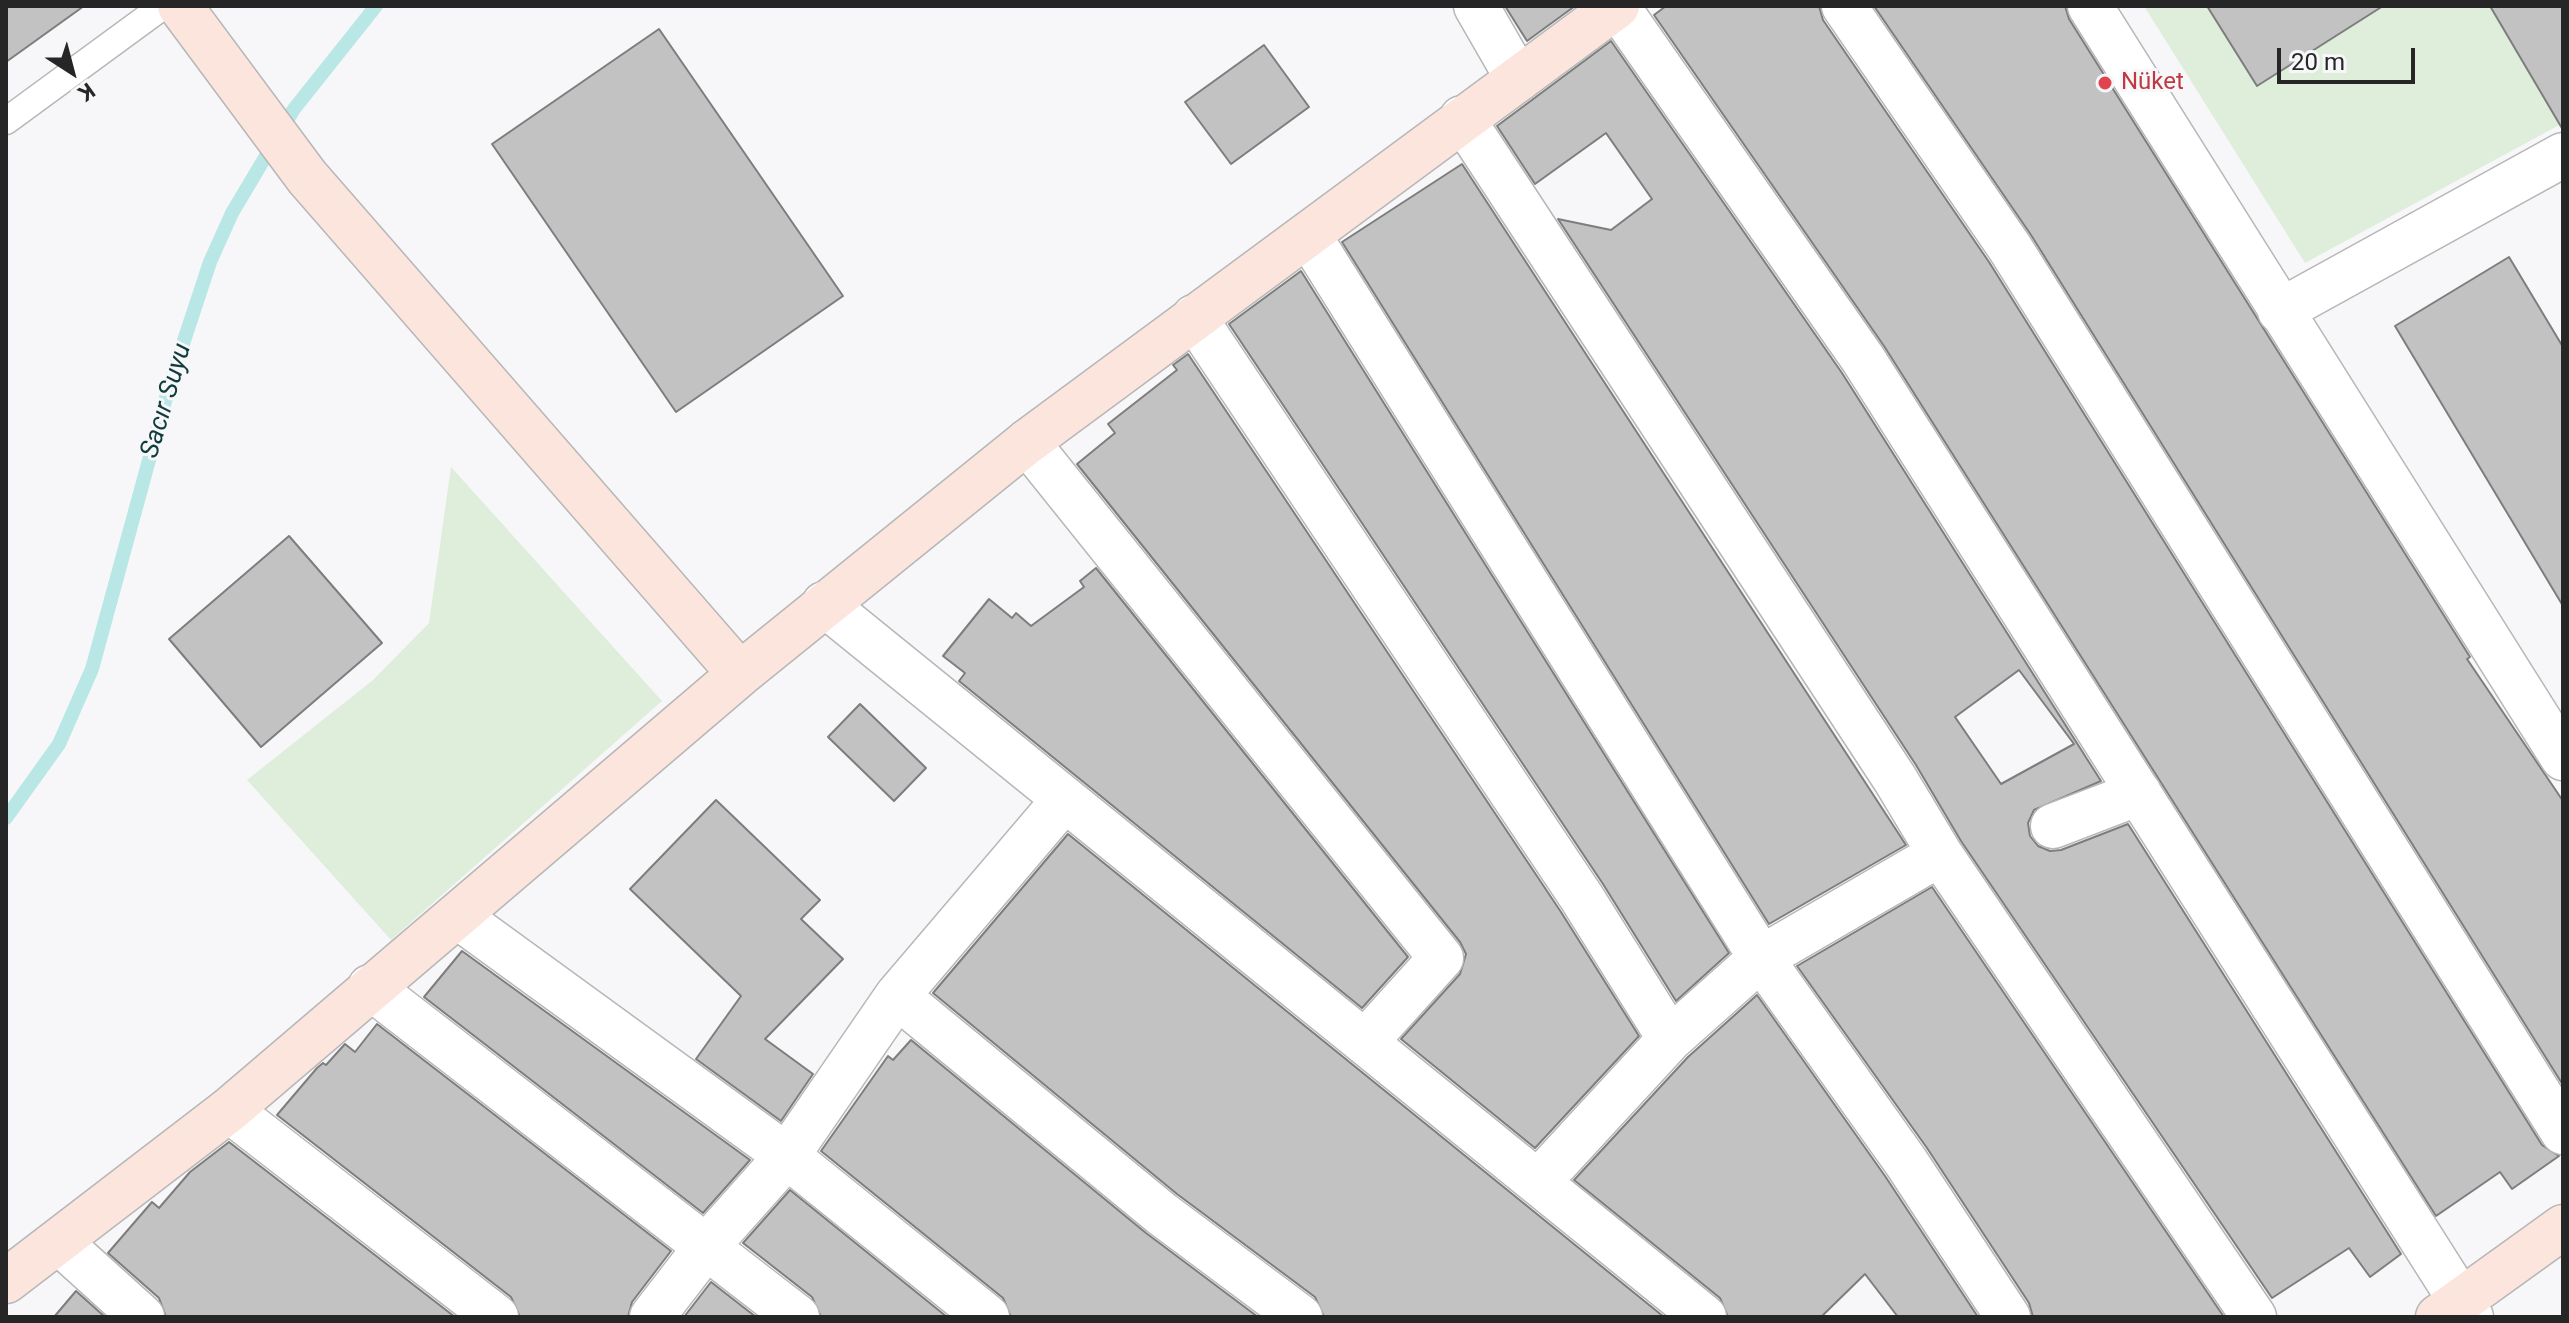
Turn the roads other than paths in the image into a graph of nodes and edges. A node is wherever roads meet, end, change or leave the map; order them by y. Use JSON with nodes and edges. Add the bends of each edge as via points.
{"nodes":[{"id":1,"x":163,"y":6,"type":"edge"},
{"id":2,"x":180,"y":6,"type":"edge"},
{"id":3,"x":1476,"y":6,"type":"edge"},
{"id":4,"x":1617,"y":6,"type":"edge"},
{"id":5,"x":1844,"y":6,"type":"edge"},
{"id":6,"x":2090,"y":6,"type":"edge"},
{"id":7,"x":1518,"y":79,"type":"junction"},
{"id":8,"x":1462,"y":118,"type":"junction"},
{"id":9,"x":6,"y":121,"type":"edge"},
{"id":10,"x":2563,"y":155,"type":"edge"},
{"id":11,"x":1309,"y":236,"type":"junction"},
{"id":12,"x":2280,"y":311,"type":"junction"},
{"id":13,"x":1194,"y":317,"type":"junction"},
{"id":14,"x":1027,"y":442,"type":"junction"},
{"id":15,"x":824,"y":604,"type":"junction"},
{"id":16,"x":740,"y":674,"type":"junction"},
{"id":17,"x":2563,"y":758,"type":"edge"},
{"id":18,"x":2139,"y":793,"type":"junction"},
{"id":19,"x":1064,"y":800,"type":"junction"},
{"id":20,"x":2053,"y":826,"type":"dead end"},
{"id":21,"x":1940,"y":854,"type":"junction"},
{"id":22,"x":457,"y":916,"type":"junction"},
{"id":23,"x":1761,"y":958,"type":"junction"},
{"id":24,"x":370,"y":987,"type":"junction"},
{"id":25,"x":897,"y":996,"type":"junction"},
{"id":26,"x":1670,"y":1039,"type":"junction"},
{"id":27,"x":1366,"y":1041,"type":"junction"},
{"id":28,"x":229,"y":1110,"type":"junction"},
{"id":29,"x":2563,"y":1132,"type":"edge"},
{"id":30,"x":787,"y":1156,"type":"junction"},
{"id":31,"x":1539,"y":1181,"type":"junction"},
{"id":32,"x":2563,"y":1227,"type":"edge"},
{"id":33,"x":59,"y":1242,"type":"junction"},
{"id":34,"x":706,"y":1247,"type":"junction"},
{"id":35,"x":6,"y":1281,"type":"edge"},
{"id":36,"x":2458,"y":1312,"type":"edge"},
{"id":37,"x":142,"y":1317,"type":"edge"},
{"id":38,"x":496,"y":1317,"type":"edge"},
{"id":39,"x":652,"y":1317,"type":"edge"},
{"id":40,"x":797,"y":1317,"type":"edge"},
{"id":41,"x":987,"y":1317,"type":"edge"},
{"id":42,"x":1300,"y":1317,"type":"edge"},
{"id":43,"x":1704,"y":1317,"type":"edge"},
{"id":44,"x":2008,"y":1317,"type":"edge"},
{"id":45,"x":2254,"y":1317,"type":"edge"}],
"edges":[{"from":1,"to":9,"type":"lane"},
{"from":2,"to":16,"type":"street","via":[[307,177]]},
{"from":3,"to":7,"type":"street"},
{"from":4,"to":7,"type":"street"},
{"from":4,"to":18,"type":"street","via":[[1863,359]]},
{"from":5,"to":29,"type":"street","via":[[2010,248]]},
{"from":6,"to":12,"type":"street"},
{"from":7,"to":8,"type":"street"},
{"from":8,"to":11,"type":"street"},
{"from":8,"to":21,"type":"street"},
{"from":10,"to":12,"type":"street"},
{"from":11,"to":13,"type":"street"},
{"from":11,"to":23,"type":"street"},
{"from":12,"to":17,"type":"street"},
{"from":13,"to":14,"type":"street"},
{"from":13,"to":26,"type":"street","via":[[1582,898]]},
{"from":14,"to":15,"type":"street"},
{"from":14,"to":27,"type":"street","via":[[1441,958]]},
{"from":15,"to":16,"type":"street"},
{"from":15,"to":19,"type":"street"},
{"from":16,"to":22,"type":"street"},
{"from":18,"to":20,"type":"street"},
{"from":18,"to":36,"type":"street"},
{"from":19,"to":25,"type":"street"},
{"from":19,"to":27,"type":"street"},
{"from":21,"to":23,"type":"street"},
{"from":21,"to":45,"type":"street"},
{"from":22,"to":24,"type":"street"},
{"from":22,"to":30,"type":"street"},
{"from":23,"to":26,"type":"street"},
{"from":23,"to":44,"type":"street"},
{"from":24,"to":28,"type":"street"},
{"from":24,"to":34,"type":"street"},
{"from":25,"to":30,"type":"street"},
{"from":25,"to":42,"type":"street","via":[[1162,1214]]},
{"from":26,"to":31,"type":"street"},
{"from":27,"to":31,"type":"street"},
{"from":28,"to":33,"type":"street"},
{"from":28,"to":38,"type":"street"},
{"from":30,"to":34,"type":"street"},
{"from":30,"to":41,"type":"street"},
{"from":31,"to":43,"type":"street"},
{"from":32,"to":36,"type":"street"},
{"from":33,"to":35,"type":"street"},
{"from":33,"to":37,"type":"street"},
{"from":34,"to":39,"type":"street"},
{"from":34,"to":40,"type":"street"}]}
